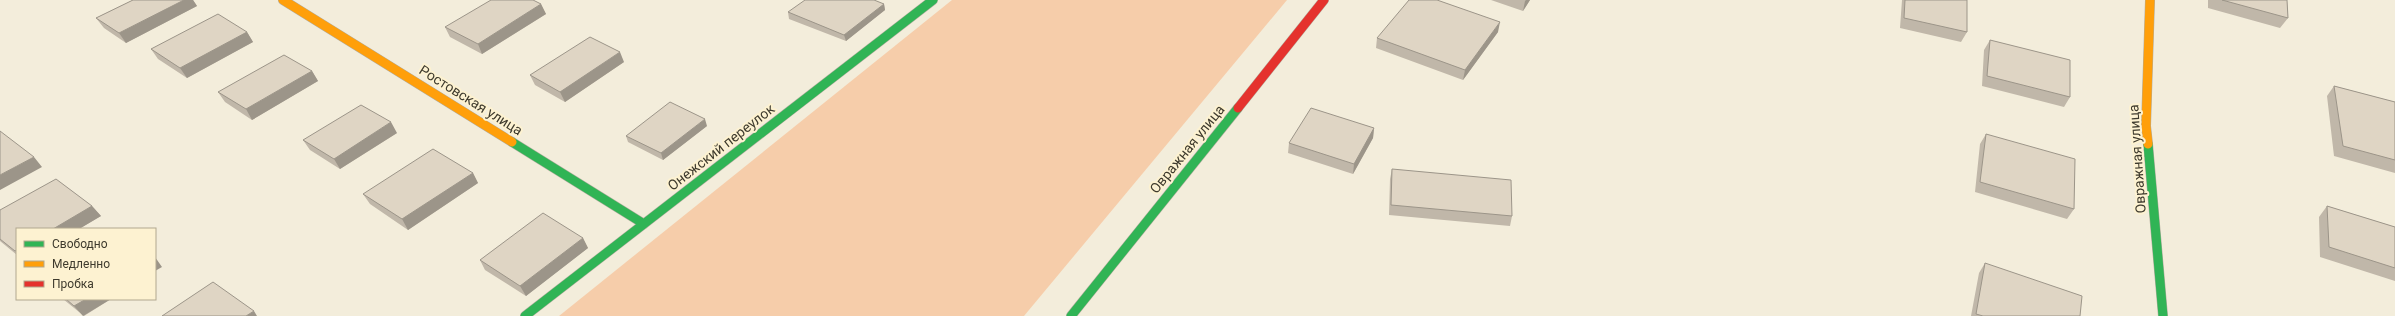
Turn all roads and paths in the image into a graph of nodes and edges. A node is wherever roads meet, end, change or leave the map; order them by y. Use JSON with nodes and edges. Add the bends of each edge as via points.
{"nodes":[{"id":1,"x":283,"y":0,"type":"edge"},
{"id":2,"x":933,"y":0,"type":"edge"},
{"id":3,"x":1324,"y":0,"type":"edge"},
{"id":4,"x":2150,"y":0,"type":"edge"},
{"id":5,"x":644,"y":224,"type":"junction"},
{"id":6,"x":526,"y":316,"type":"edge"},
{"id":7,"x":1071,"y":316,"type":"edge"},
{"id":8,"x":2163,"y":316,"type":"edge"}],
"edges":[{"from":1,"to":5,"type":"street","name":"Ростовская улица"},
{"from":2,"to":5,"type":"street","name":"Онежский переулок"},
{"from":3,"to":7,"type":"street","name":"Овражная улица"},
{"from":4,"to":8,"type":"street","name":"Овражная улица","via":[[2146,126]]},
{"from":5,"to":6,"type":"street","name":"Онежский переулок"}]}
